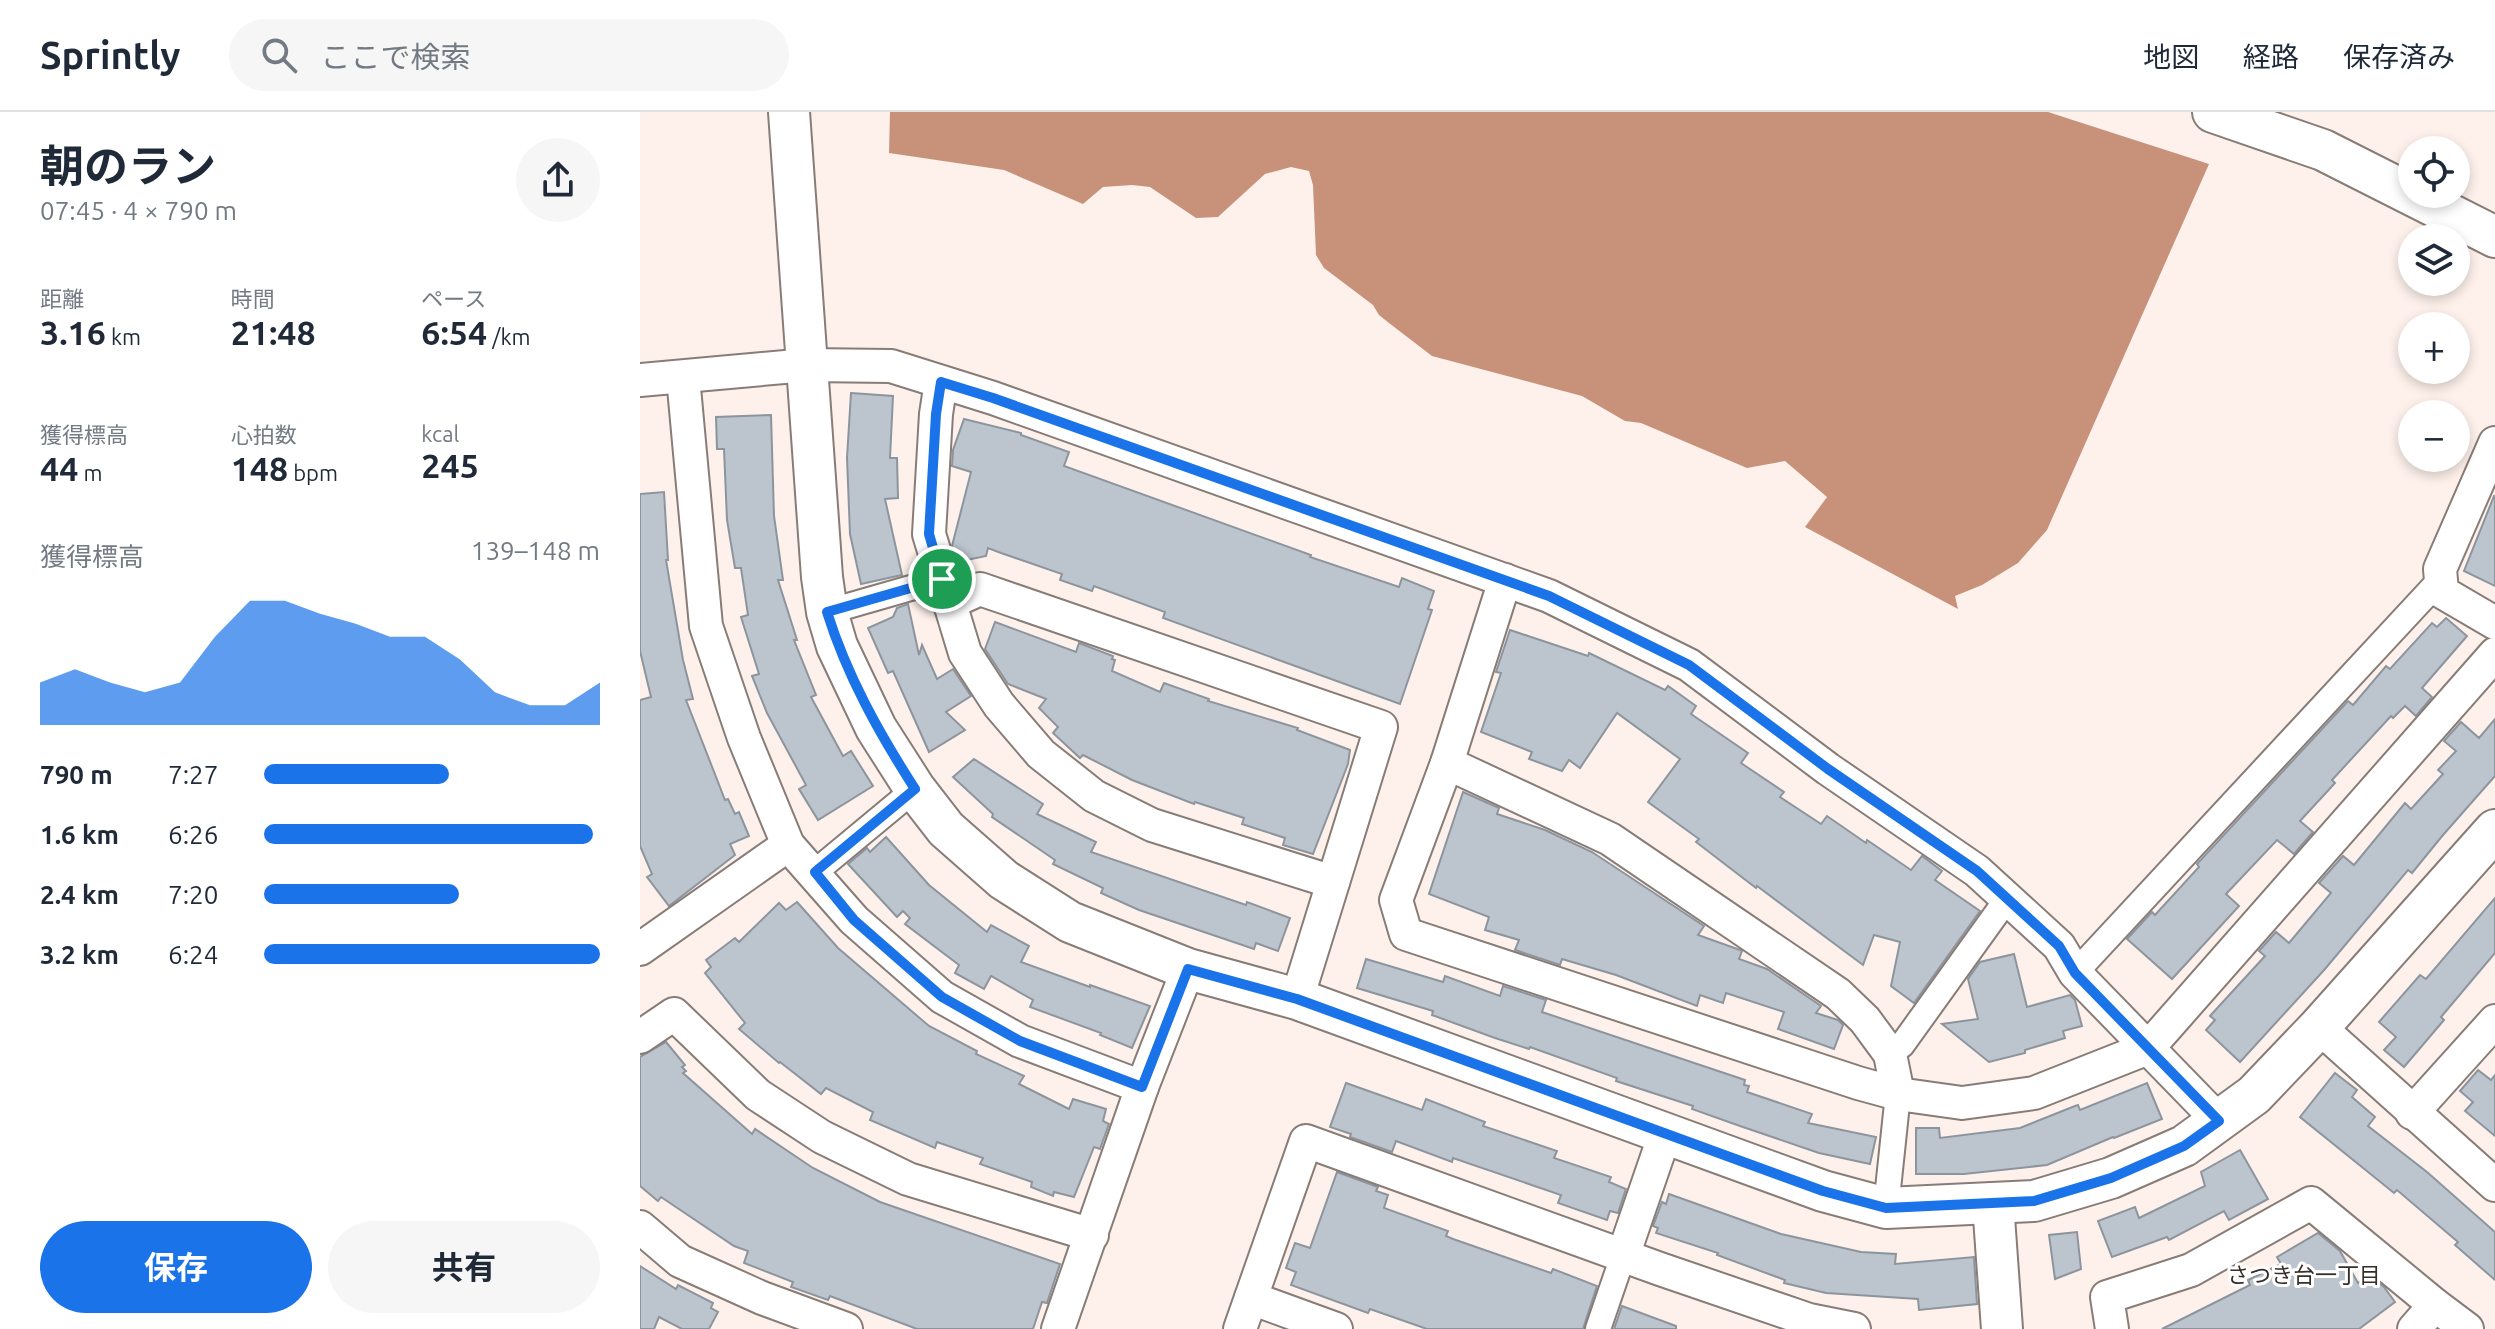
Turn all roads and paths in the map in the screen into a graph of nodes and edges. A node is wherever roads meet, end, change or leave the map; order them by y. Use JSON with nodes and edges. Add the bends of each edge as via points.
{"nodes":[{"id":1,"x":789,"y":112,"type":"edge"},
{"id":2,"x":2213,"y":112,"type":"edge"},
{"id":3,"x":2495,"y":237,"type":"edge"},
{"id":4,"x":807,"y":365,"type":"junction"},
{"id":5,"x":683,"y":377,"type":"junction"},
{"id":6,"x":640,"y":380,"type":"edge"},
{"id":7,"x":941,"y":382,"type":"junction"},
{"id":8,"x":2495,"y":443,"type":"edge"},
{"id":9,"x":1505,"y":580,"type":"junction"},
{"id":10,"x":2440,"y":580,"type":"junction"},
{"id":11,"x":945,"y":591,"type":"junction"},
{"id":12,"x":827,"y":612,"type":"junction"},
{"id":13,"x":2495,"y":623,"type":"edge"},
{"id":14,"x":2495,"y":654,"type":"edge"},
{"id":15,"x":1447,"y":763,"type":"junction"},
{"id":16,"x":915,"y":789,"type":"junction"},
{"id":17,"x":2495,"y":830,"type":"edge"},
{"id":18,"x":788,"y":845,"type":"junction"},
{"id":19,"x":815,"y":872,"type":"junction"},
{"id":20,"x":1333,"y":882,"type":"junction"},
{"id":21,"x":2007,"y":899,"type":"junction"},
{"id":22,"x":640,"y":949,"type":"edge"},
{"id":23,"x":1188,"y":969,"type":"junction"},
{"id":24,"x":2075,"y":973,"type":"junction"},
{"id":25,"x":1297,"y":999,"type":"junction"},
{"id":26,"x":2495,"y":1021,"type":"edge"},
{"id":27,"x":2319,"y":1027,"type":"junction"},
{"id":28,"x":640,"y":1037,"type":"edge"},
{"id":29,"x":2148,"y":1048,"type":"junction"},
{"id":30,"x":1890,"y":1054,"type":"junction"},
{"id":31,"x":1142,"y":1087,"type":"junction"},
{"id":32,"x":1898,"y":1094,"type":"junction"},
{"id":33,"x":2412,"y":1113,"type":"junction"},
{"id":34,"x":2219,"y":1121,"type":"junction"},
{"id":35,"x":1665,"y":1134,"type":"junction"},
{"id":36,"x":2495,"y":1185,"type":"edge"},
{"id":37,"x":1993,"y":1203,"type":"junction"},
{"id":38,"x":1886,"y":1208,"type":"junction"},
{"id":39,"x":640,"y":1227,"type":"edge"},
{"id":40,"x":1092,"y":1235,"type":"junction"},
{"id":41,"x":1623,"y":1256,"type":"junction"},
{"id":42,"x":1251,"y":1298,"type":"junction"},
{"id":43,"x":2424,"y":1317,"type":"edge"},
{"id":44,"x":846,"y":1329,"type":"edge"},
{"id":45,"x":1058,"y":1329,"type":"edge"},
{"id":46,"x":1240,"y":1329,"type":"edge"},
{"id":47,"x":1336,"y":1329,"type":"edge"},
{"id":48,"x":1598,"y":1329,"type":"edge"},
{"id":49,"x":1854,"y":1329,"type":"edge"},
{"id":50,"x":2002,"y":1329,"type":"edge"},
{"id":51,"x":2112,"y":1329,"type":"edge"},
{"id":52,"x":2467,"y":1329,"type":"edge"}],
"edges":[{"from":1,"to":4,"type":"street"},
{"from":2,"to":3,"type":"street","via":[[2323,150]]},
{"from":4,"to":5,"type":"street"},
{"from":4,"to":7,"type":"street","via":[[891,366]]},
{"from":4,"to":12,"type":"street"},
{"from":5,"to":6,"type":"street"},
{"from":5,"to":18,"type":"street","via":[[706,626]]},
{"from":7,"to":9,"type":"street"},
{"from":7,"to":11,"type":"street","via":[[929,534]]},
{"from":8,"to":10,"type":"street","via":[[2440,569]]},
{"from":9,"to":15,"type":"street"},
{"from":9,"to":21,"type":"street","via":[[1689,665],[1977,871]]},
{"from":10,"to":13,"type":"street","via":[[2442,592]]},
{"from":10,"to":24,"type":"street"},
{"from":11,"to":12,"type":"street"},
{"from":11,"to":20,"type":"street","via":[[965,653],[999,705],[1041,754],[1094,796],[1152,825]]},
{"from":11,"to":20,"type":"street","via":[[980,589],[1381,727]]},
{"from":12,"to":16,"type":"street","via":[[837,646],[876,728]]},
{"from":14,"to":29,"type":"street"},
{"from":15,"to":30,"type":"street","via":[[1610,839],[1838,994]]},
{"from":15,"to":32,"type":"street","via":[[1396,900],[1406,934]]},
{"from":16,"to":19,"type":"street"},
{"from":16,"to":23,"type":"street","via":[[946,829],[1004,880],[1070,922]]},
{"from":17,"to":27,"type":"street"},
{"from":18,"to":19,"type":"street"},
{"from":18,"to":22,"type":"street"},
{"from":19,"to":31,"type":"street","via":[[854,920],[942,997],[1020,1041]]},
{"from":20,"to":25,"type":"street"},
{"from":21,"to":24,"type":"street","via":[[2059,946]]},
{"from":21,"to":30,"type":"street","via":[[1902,1045]]},
{"from":23,"to":25,"type":"street"},
{"from":23,"to":31,"type":"street"},
{"from":24,"to":29,"type":"street"},
{"from":25,"to":35,"type":"street"},
{"from":26,"to":33,"type":"street"},
{"from":27,"to":33,"type":"street"},
{"from":27,"to":34,"type":"street","via":[[2254,1095]]},
{"from":28,"to":40,"type":"street","via":[[674,1014],[758,1095],[822,1137],[908,1179]]},
{"from":29,"to":32,"type":"street","via":[[2034,1093],[1962,1103]]},
{"from":29,"to":34,"type":"street"},
{"from":30,"to":32,"type":"street"},
{"from":31,"to":40,"type":"street"},
{"from":32,"to":38,"type":"street"},
{"from":33,"to":36,"type":"street"},
{"from":34,"to":37,"type":"street","via":[[2184,1146],[2111,1178],[2034,1201]]},
{"from":35,"to":38,"type":"street"},
{"from":35,"to":41,"type":"street"},
{"from":37,"to":38,"type":"street"},
{"from":37,"to":50,"type":"street"},
{"from":39,"to":44,"type":"street","via":[[680,1261]]},
{"from":40,"to":45,"type":"street"},
{"from":41,"to":42,"type":"street","via":[[1306,1141]]},
{"from":41,"to":48,"type":"street"},
{"from":41,"to":49,"type":"street","via":[[1809,1320]]},
{"from":42,"to":46,"type":"street"},
{"from":42,"to":47,"type":"street"},
{"from":43,"to":51,"type":"street","via":[[2311,1203],[2191,1270],[2107,1297]]},
{"from":43,"to":52,"type":"street"}]}
